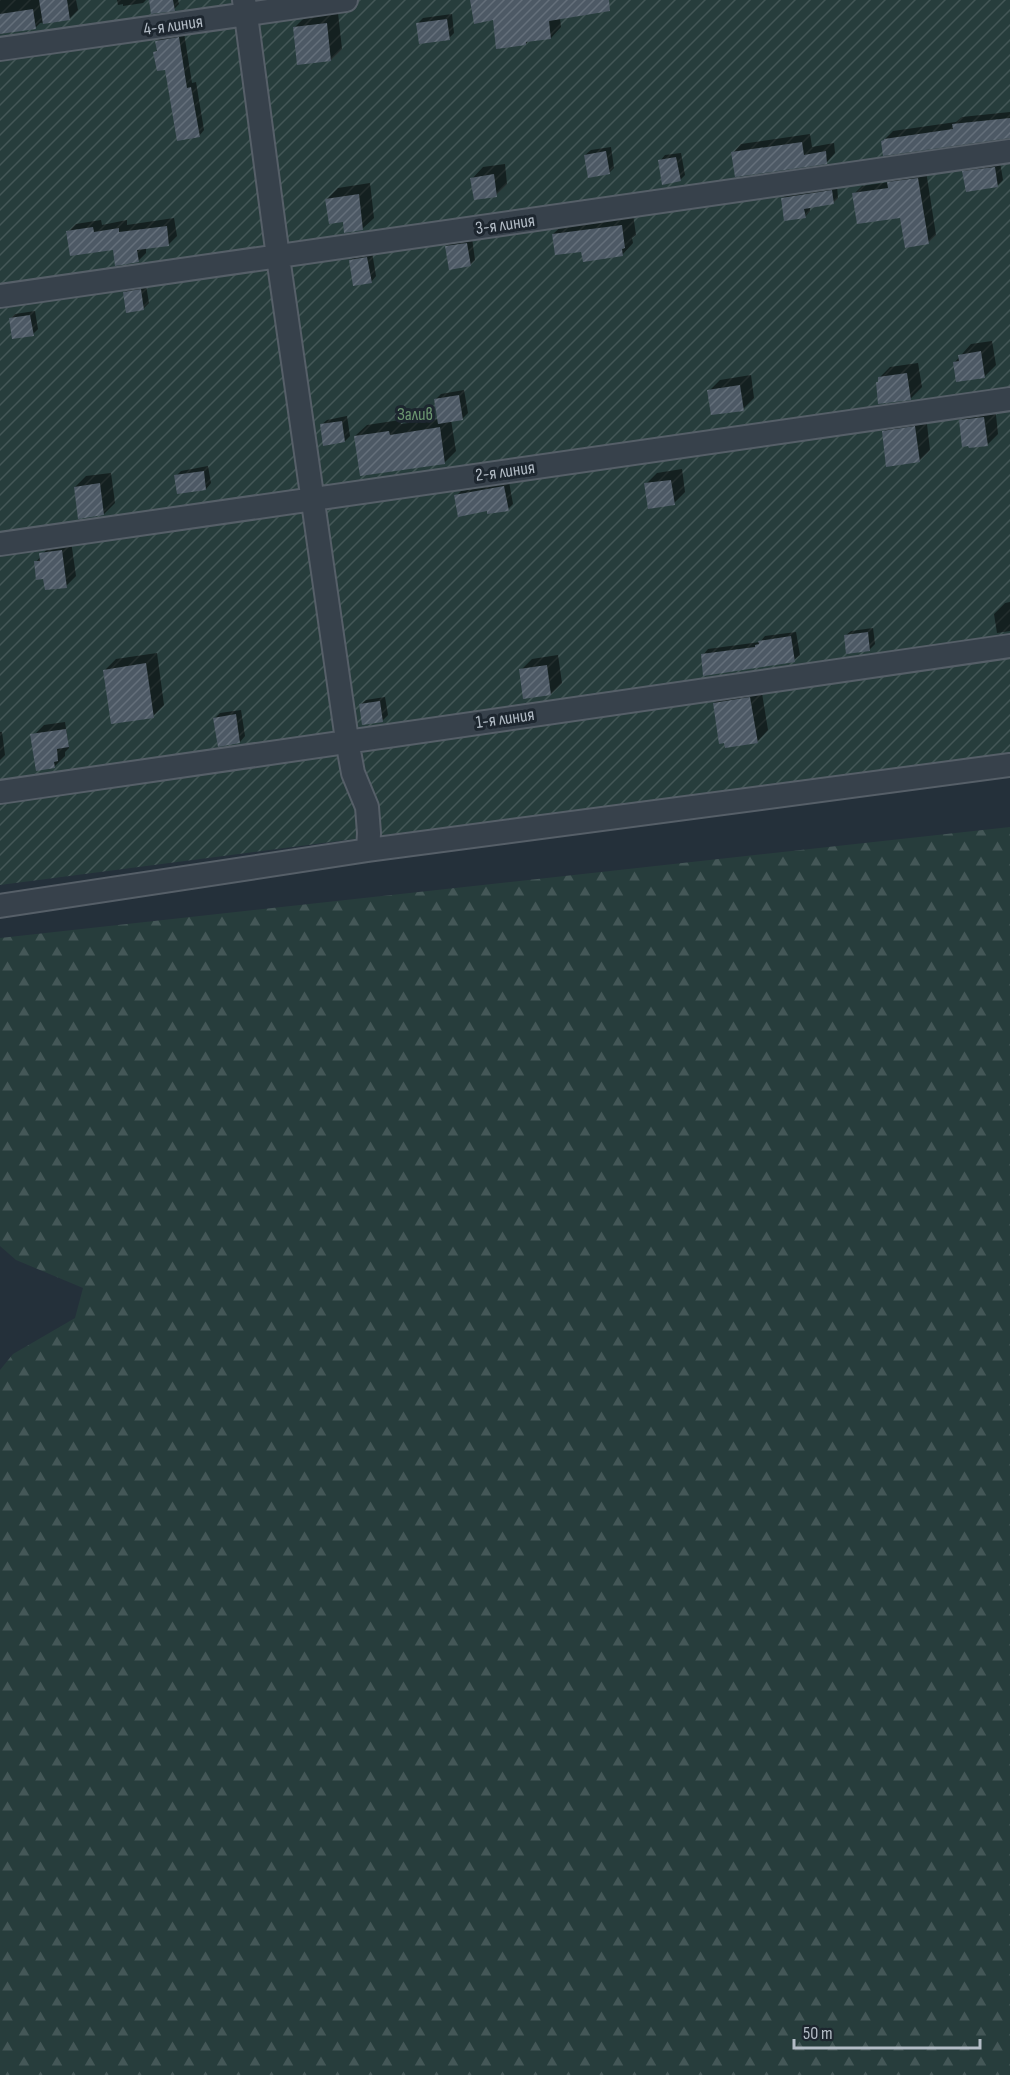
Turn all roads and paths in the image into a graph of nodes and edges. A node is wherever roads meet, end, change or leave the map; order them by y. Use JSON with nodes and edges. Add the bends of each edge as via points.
{"nodes":[{"id":1,"x":346,"y":0,"type":"edge"},
{"id":2,"x":245,"y":7,"type":"edge"},
{"id":3,"x":0,"y":49,"type":"edge"},
{"id":4,"x":1010,"y":151,"type":"edge"},
{"id":5,"x":278,"y":257,"type":"junction"},
{"id":6,"x":0,"y":297,"type":"edge"},
{"id":7,"x":1010,"y":399,"type":"edge"},
{"id":8,"x":311,"y":499,"type":"junction"},
{"id":9,"x":0,"y":544,"type":"edge"},
{"id":10,"x":1010,"y":646,"type":"edge"},
{"id":11,"x":347,"y":741,"type":"junction"},
{"id":12,"x":1010,"y":765,"type":"edge"},
{"id":13,"x":0,"y":792,"type":"edge"},
{"id":14,"x":368,"y":850,"type":"junction"},
{"id":15,"x":0,"y":906,"type":"edge"}],
"edges":[{"from":1,"to":2,"type":"street","name":"4-я линия"},
{"from":2,"to":3,"type":"street","name":"4-я линия"},
{"from":2,"to":5,"type":"street"},
{"from":4,"to":5,"type":"street","name":"3-я линия"},
{"from":5,"to":6,"type":"street","name":"3-я линия"},
{"from":5,"to":8,"type":"street"},
{"from":7,"to":8,"type":"street","name":"2-я линия"},
{"from":8,"to":9,"type":"street","name":"2-я линия"},
{"from":8,"to":11,"type":"street"},
{"from":10,"to":11,"type":"street","name":"1-я линия"},
{"from":11,"to":13,"type":"street","name":"1-я линия"},
{"from":11,"to":14,"type":"street","via":[[353,773],[368,807]]},
{"from":12,"to":14,"type":"street"},
{"from":14,"to":15,"type":"street"}]}
